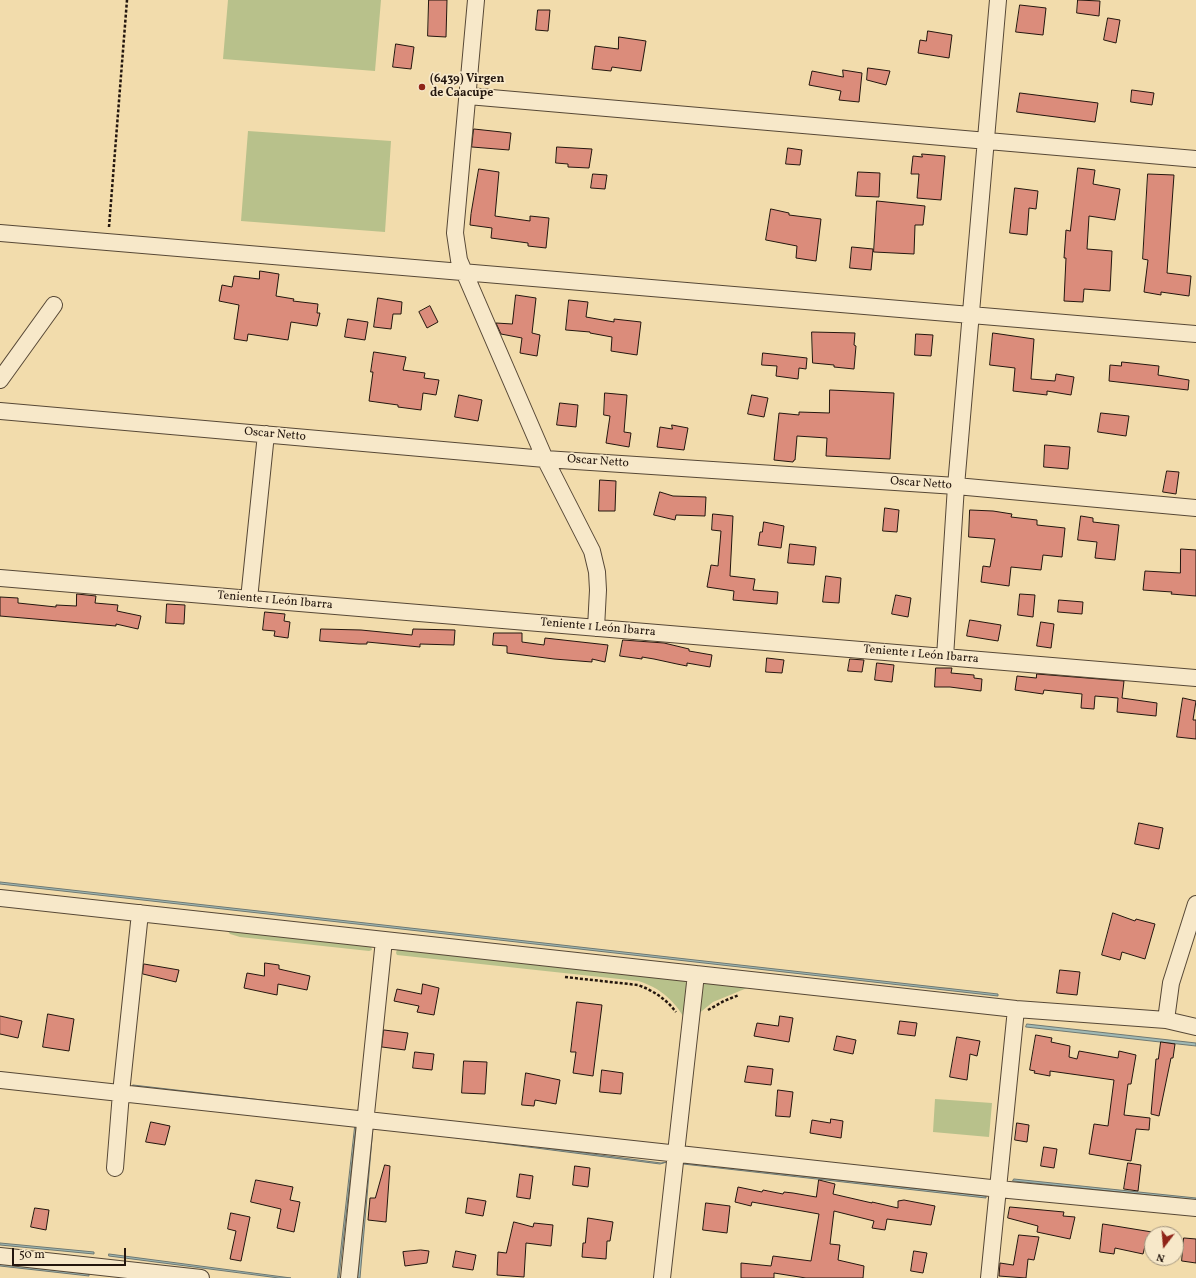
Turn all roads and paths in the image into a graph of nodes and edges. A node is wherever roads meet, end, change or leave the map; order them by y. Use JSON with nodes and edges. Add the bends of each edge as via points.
{"nodes":[{"id":1,"x":127,"y":0,"type":"edge"},
{"id":2,"x":476,"y":0,"type":"edge"},
{"id":3,"x":998,"y":0,"type":"edge"},
{"id":4,"x":468,"y":96,"type":"junction"},
{"id":5,"x":986,"y":140,"type":"junction"},
{"id":6,"x":1196,"y":159,"type":"edge"},
{"id":7,"x":0,"y":233,"type":"edge"},
{"id":8,"x":107,"y":242,"type":"junction"},
{"id":9,"x":464,"y":272,"type":"junction"},
{"id":10,"x":54,"y":305,"type":"dead end"},
{"id":11,"x":971,"y":315,"type":"junction"},
{"id":12,"x":1196,"y":334,"type":"edge"},
{"id":13,"x":0,"y":380,"type":"edge"},
{"id":14,"x":0,"y":411,"type":"edge"},
{"id":15,"x":266,"y":434,"type":"junction"},
{"id":16,"x":545,"y":458,"type":"junction"},
{"id":17,"x":956,"y":486,"type":"junction"},
{"id":18,"x":1196,"y":508,"type":"edge"},
{"id":19,"x":0,"y":578,"type":"edge"},
{"id":20,"x":249,"y":599,"type":"junction"},
{"id":21,"x":596,"y":628,"type":"junction"},
{"id":22,"x":945,"y":657,"type":"junction"},
{"id":23,"x":1196,"y":678,"type":"edge"},
{"id":24,"x":0,"y":898,"type":"edge"},
{"id":25,"x":1196,"y":904,"type":"edge"},
{"id":26,"x":140,"y":913,"type":"junction"},
{"id":27,"x":384,"y":940,"type":"junction"},
{"id":28,"x":696,"y":974,"type":"junction"},
{"id":29,"x":632,"y":984,"type":"dead end"},
{"id":30,"x":744,"y":993,"type":"dead end"},
{"id":31,"x":1016,"y":1009,"type":"junction"},
{"id":32,"x":705,"y":1012,"type":"dead end"},
{"id":33,"x":678,"y":1015,"type":"dead end"},
{"id":34,"x":1166,"y":1020,"type":"junction"},
{"id":35,"x":1196,"y":1027,"type":"edge"},
{"id":36,"x":0,"y":1080,"type":"edge"},
{"id":37,"x":121,"y":1093,"type":"junction"},
{"id":38,"x":365,"y":1120,"type":"junction"},
{"id":39,"x":676,"y":1154,"type":"junction"},
{"id":40,"x":115,"y":1168,"type":"dead end"},
{"id":41,"x":998,"y":1188,"type":"junction"},
{"id":42,"x":1196,"y":1208,"type":"edge"},
{"id":43,"x":0,"y":1256,"type":"edge"},
{"id":44,"x":202,"y":1278,"type":"edge"},
{"id":45,"x":349,"y":1278,"type":"edge"},
{"id":46,"x":662,"y":1278,"type":"edge"},
{"id":47,"x":989,"y":1278,"type":"edge"}],
"edges":[{"from":1,"to":8,"type":"path"},
{"from":2,"to":4,"type":"street"},
{"from":3,"to":5,"type":"street"},
{"from":4,"to":5,"type":"street"},
{"from":4,"to":9,"type":"street","via":[[455,233],[459,260]]},
{"from":5,"to":6,"type":"street"},
{"from":5,"to":11,"type":"street"},
{"from":7,"to":8,"type":"street"},
{"from":8,"to":9,"type":"street"},
{"from":9,"to":11,"type":"street"},
{"from":9,"to":16,"type":"street"},
{"from":10,"to":13,"type":"street"},
{"from":11,"to":12,"type":"street"},
{"from":11,"to":17,"type":"street"},
{"from":14,"to":15,"type":"street","name":"Oscar Netto"},
{"from":15,"to":16,"type":"street","name":"Oscar Netto"},
{"from":15,"to":20,"type":"street"},
{"from":16,"to":17,"type":"street","name":"Oscar Netto"},
{"from":16,"to":21,"type":"street","via":[[592,551],[598,572]]},
{"from":17,"to":18,"type":"street","name":"Oscar Netto"},
{"from":17,"to":22,"type":"street"},
{"from":19,"to":20,"type":"street","name":"Teniente 1 León Ibarra"},
{"from":20,"to":21,"type":"street","name":"Teniente 1 León Ibarra"},
{"from":21,"to":22,"type":"street","name":"Teniente 1 León Ibarra"},
{"from":22,"to":23,"type":"street","name":"Teniente 1 León Ibarra"},
{"from":24,"to":26,"type":"street"},
{"from":25,"to":34,"type":"street","via":[[1171,983]]},
{"from":26,"to":27,"type":"street"},
{"from":26,"to":37,"type":"street"},
{"from":27,"to":28,"type":"street"},
{"from":27,"to":38,"type":"street"},
{"from":28,"to":31,"type":"street"},
{"from":28,"to":39,"type":"street"},
{"from":29,"to":33,"type":"path","via":[[658,994]]},
{"from":30,"to":32,"type":"path"},
{"from":31,"to":34,"type":"street"},
{"from":31,"to":41,"type":"street"},
{"from":34,"to":35,"type":"street"},
{"from":36,"to":37,"type":"street"},
{"from":37,"to":38,"type":"street"},
{"from":37,"to":40,"type":"street"},
{"from":38,"to":39,"type":"street"},
{"from":38,"to":45,"type":"street"},
{"from":39,"to":41,"type":"street"},
{"from":39,"to":46,"type":"street"},
{"from":41,"to":42,"type":"street"},
{"from":41,"to":47,"type":"street"},
{"from":43,"to":44,"type":"street"}]}
